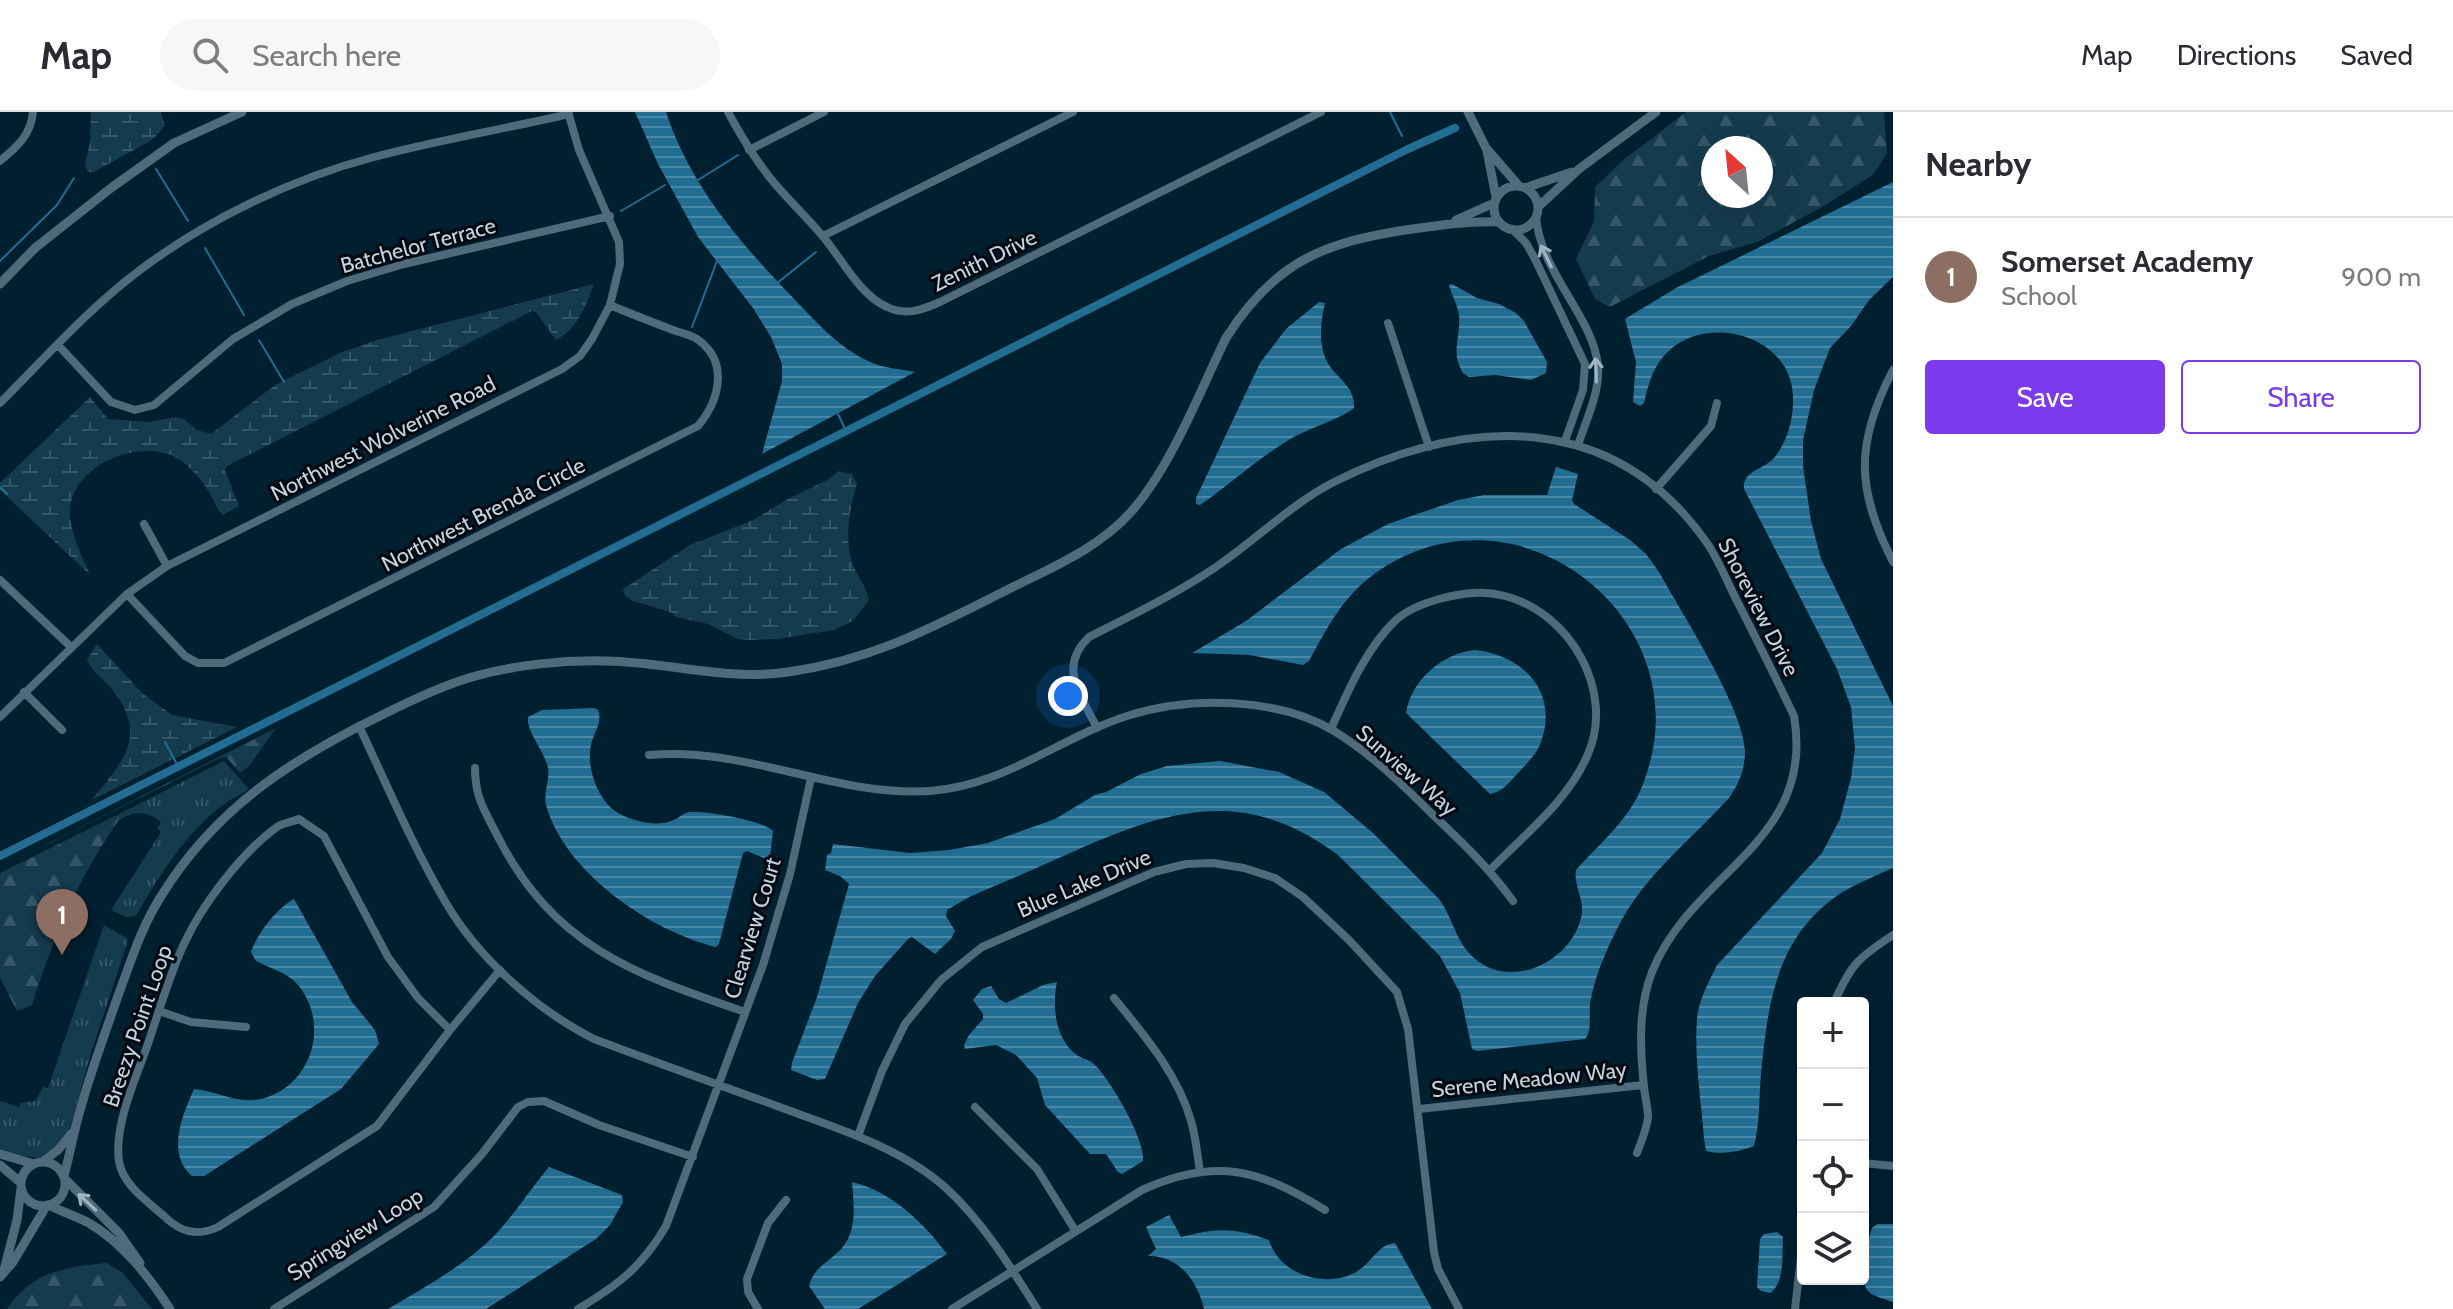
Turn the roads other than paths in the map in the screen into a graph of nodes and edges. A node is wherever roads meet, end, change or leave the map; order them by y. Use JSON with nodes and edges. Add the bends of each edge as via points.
{"nodes":[{"id":1,"x":33,"y":112,"type":"edge"},
{"id":2,"x":242,"y":112,"type":"edge"},
{"id":3,"x":728,"y":112,"type":"edge"},
{"id":4,"x":824,"y":112,"type":"edge"},
{"id":5,"x":1073,"y":112,"type":"edge"},
{"id":6,"x":1321,"y":112,"type":"edge"},
{"id":7,"x":1468,"y":112,"type":"edge"},
{"id":8,"x":1656,"y":112,"type":"edge"},
{"id":9,"x":569,"y":113,"type":"edge"},
{"id":10,"x":230,"y":114,"type":"edge"},
{"id":11,"x":1486,"y":148,"type":"junction"},
{"id":12,"x":749,"y":150,"type":"junction"},
{"id":13,"x":0,"y":161,"type":"edge"},
{"id":14,"x":1579,"y":169,"type":"junction"},
{"id":15,"x":1522,"y":187,"type":"junction"},
{"id":16,"x":1495,"y":200,"type":"junction"},
{"id":17,"x":1537,"y":212,"type":"junction"},
{"id":18,"x":610,"y":216,"type":"junction"},
{"id":19,"x":1498,"y":222,"type":"junction"},
{"id":20,"x":1442,"y":225,"type":"junction"},
{"id":21,"x":1513,"y":230,"type":"junction"},
{"id":22,"x":823,"y":236,"type":"junction"},
{"id":23,"x":0,"y":284,"type":"edge"},
{"id":24,"x":1565,"y":292,"type":"junction"},
{"id":25,"x":1554,"y":298,"type":"junction"},
{"id":26,"x":610,"y":305,"type":"junction"},
{"id":27,"x":1388,"y":323,"type":"dead end"},
{"id":28,"x":58,"y":345,"type":"junction"},
{"id":29,"x":1893,"y":370,"type":"edge"},
{"id":30,"x":0,"y":403,"type":"edge"},
{"id":31,"x":1717,"y":403,"type":"dead end"},
{"id":32,"x":1565,"y":441,"type":"junction"},
{"id":33,"x":1578,"y":445,"type":"junction"},
{"id":34,"x":1429,"y":447,"type":"junction"},
{"id":35,"x":1656,"y":489,"type":"junction"},
{"id":36,"x":144,"y":524,"type":"dead end"},
{"id":37,"x":1893,"y":562,"type":"edge"},
{"id":38,"x":167,"y":566,"type":"junction"},
{"id":39,"x":0,"y":580,"type":"edge"},
{"id":40,"x":127,"y":594,"type":"junction"},
{"id":41,"x":71,"y":647,"type":"junction"},
{"id":42,"x":24,"y":692,"type":"junction"},
{"id":43,"x":0,"y":717,"type":"edge"},
{"id":44,"x":359,"y":726,"type":"junction"},
{"id":45,"x":1097,"y":728,"type":"junction"},
{"id":46,"x":1331,"y":729,"type":"junction"},
{"id":47,"x":62,"y":730,"type":"dead end"},
{"id":48,"x":649,"y":755,"type":"dead end"},
{"id":49,"x":475,"y":768,"type":"dead end"},
{"id":50,"x":811,"y":778,"type":"junction"},
{"id":51,"x":1490,"y":870,"type":"junction"},
{"id":52,"x":1513,"y":901,"type":"dead end"},
{"id":53,"x":1893,"y":935,"type":"edge"},
{"id":54,"x":500,"y":970,"type":"junction"},
{"id":55,"x":1837,"y":997,"type":"edge"},
{"id":56,"x":1114,"y":998,"type":"dead end"},
{"id":57,"x":159,"y":1011,"type":"junction"},
{"id":58,"x":745,"y":1012,"type":"junction"},
{"id":59,"x":246,"y":1027,"type":"dead end"},
{"id":60,"x":450,"y":1030,"type":"junction"},
{"id":61,"x":719,"y":1085,"type":"junction"},
{"id":62,"x":1643,"y":1085,"type":"junction"},
{"id":63,"x":975,"y":1107,"type":"dead end"},
{"id":64,"x":1419,"y":1109,"type":"junction"},
{"id":65,"x":74,"y":1130,"type":"junction"},
{"id":66,"x":858,"y":1136,"type":"junction"},
{"id":67,"x":1637,"y":1153,"type":"dead end"},
{"id":68,"x":0,"y":1154,"type":"edge"},
{"id":69,"x":693,"y":1157,"type":"junction"},
{"id":70,"x":38,"y":1163,"type":"junction"},
{"id":71,"x":1869,"y":1164,"type":"edge"},
{"id":72,"x":0,"y":1165,"type":"edge"},
{"id":73,"x":1893,"y":1166,"type":"edge"},
{"id":74,"x":1200,"y":1171,"type":"junction"},
{"id":75,"x":64,"y":1177,"type":"junction"},
{"id":76,"x":21,"y":1185,"type":"junction"},
{"id":77,"x":786,"y":1200,"type":"dead end"},
{"id":78,"x":48,"y":1205,"type":"junction"},
{"id":79,"x":1325,"y":1210,"type":"dead end"},
{"id":80,"x":1075,"y":1230,"type":"junction"},
{"id":81,"x":143,"y":1270,"type":"junction"},
{"id":82,"x":1013,"y":1271,"type":"junction"},
{"id":83,"x":2,"y":1274,"type":"edge"},
{"id":84,"x":1798,"y":1285,"type":"edge"},
{"id":85,"x":170,"y":1309,"type":"edge"},
{"id":86,"x":274,"y":1309,"type":"edge"},
{"id":87,"x":578,"y":1309,"type":"edge"},
{"id":88,"x":758,"y":1309,"type":"edge"},
{"id":89,"x":952,"y":1309,"type":"edge"},
{"id":90,"x":1037,"y":1309,"type":"edge"},
{"id":91,"x":1459,"y":1309,"type":"edge"},
{"id":92,"x":1795,"y":1309,"type":"edge"}],
"edges":[{"from":1,"to":13,"type":"street","via":[[24,139]]},
{"from":2,"to":10,"type":"street"},
{"from":3,"to":12,"type":"street","name":"Zenith Drive"},
{"from":4,"to":12,"type":"street"},
{"from":5,"to":22,"type":"street"},
{"from":6,"to":22,"type":"street","name":"Zenith Drive","via":[[917,311],[891,309],[877,301]]},
{"from":7,"to":11,"type":"street"},
{"from":8,"to":14,"type":"street"},
{"from":9,"to":18,"type":"street","name":"Northwest Wolverine Road","via":[[579,150]]},
{"from":9,"to":28,"type":"street","via":[[373,157],[230,213],[141,270]]},
{"from":10,"to":23,"type":"street","via":[[174,143],[111,188],[35,248]]},
{"from":11,"to":15,"type":"street"},
{"from":11,"to":16,"type":"street"},
{"from":12,"to":22,"type":"street","name":"Zenith Drive"},
{"from":14,"to":15,"type":"street"},
{"from":14,"to":17,"type":"street"},
{"from":15,"to":16,"type":"street","via":[[1505,188]]},
{"from":15,"to":17,"type":"street","via":[[1531,192]]},
{"from":16,"to":19,"type":"street"},
{"from":16,"to":20,"type":"street"},
{"from":17,"to":21,"type":"street","via":[[1527,227]]},
{"from":24,"to":17,"type":"street","one_way":true,"via":[[1540,245]]},
{"from":18,"to":26,"type":"street","name":"Northwest Wolverine Road","via":[[620,264]]},
{"from":18,"to":28,"type":"street","name":"Batchelor Terrace","via":[[347,281],[292,304],[245,332],[154,405],[135,410],[111,402]]},
{"from":19,"to":20,"type":"street"},
{"from":19,"to":21,"type":"street"},
{"from":20,"to":44,"type":"street","via":[[1344,242],[1294,265],[1253,299],[1238,320],[1163,466],[1112,531],[1080,554],[903,642],[785,673],[738,675],[607,661],[516,668],[443,687]]},
{"from":21,"to":25,"type":"street","via":[[1526,243]]},
{"from":24,"to":25,"type":"street"},
{"from":33,"to":24,"type":"street","one_way":true,"via":[[1596,392],[1598,366]]},
{"from":25,"to":32,"type":"street","via":[[1585,364],[1583,390]]},
{"from":26,"to":38,"type":"street","name":"Northwest Wolverine Road","via":[[580,356],[562,369]]},
{"from":26,"to":40,"type":"street","name":"Northwest Brenda Circle","via":[[697,339],[710,355],[719,377],[717,397],[698,426],[224,663],[198,663],[185,656]]},
{"from":27,"to":34,"type":"street"},
{"from":28,"to":30,"type":"street"},
{"from":29,"to":37,"type":"street","via":[[1865,444],[1874,525]]},
{"from":31,"to":35,"type":"street","via":[[1711,426]]},
{"from":32,"to":33,"type":"street","name":"Shoreview Drive"},
{"from":32,"to":34,"type":"street","name":"Shoreview Drive","via":[[1514,434]]},
{"from":33,"to":35,"type":"street","name":"Shoreview Drive","via":[[1622,464]]},
{"from":34,"to":45,"type":"street","name":"Shoreview Drive","via":[[1332,483],[1187,586],[1089,637],[1072,665],[1075,684]]},
{"from":35,"to":62,"type":"street","name":"Shoreview Drive","via":[[1708,545],[1794,716],[1798,742],[1781,811],[1686,915],[1651,975],[1641,1025]]},
{"from":36,"to":38,"type":"street"},
{"from":38,"to":40,"type":"street","name":"Northwest Wolverine Road"},
{"from":39,"to":41,"type":"street"},
{"from":40,"to":41,"type":"street","name":"Northwest Wolverine Road"},
{"from":41,"to":42,"type":"street","name":"Northwest Wolverine Road"},
{"from":42,"to":43,"type":"street","name":"Northwest Wolverine Road"},
{"from":42,"to":47,"type":"street"},
{"from":44,"to":54,"type":"street","via":[[447,905]]},
{"from":44,"to":65,"type":"street","via":[[243,799],[180,868],[136,946]]},
{"from":45,"to":46,"type":"street","name":"Sunview Way","via":[[1128,715],[1203,702],[1278,710]]},
{"from":45,"to":50,"type":"street","name":"Sunview Way","via":[[1000,776],[964,786],[894,791]]},
{"from":46,"to":51,"type":"street","name":"Sunview Way","via":[[1397,780]]},
{"from":46,"to":51,"type":"street","via":[[1379,637],[1399,618],[1429,602],[1466,592],[1506,596],[1539,610],[1585,663],[1596,695],[1597,727],[1574,781]]},
{"from":48,"to":50,"type":"street","name":"Sunview Way","via":[[720,757]]},
{"from":49,"to":58,"type":"street","via":[[475,791],[508,855],[571,932],[643,975]]},
{"from":50,"to":58,"type":"street","name":"Clearview Court","via":[[790,874]]},
{"from":51,"to":52,"type":"street","name":"Sunview Way"},
{"from":53,"to":55,"type":"street","via":[[1849,969]]},
{"from":54,"to":60,"type":"street","name":"Breezy Point Loop"},
{"from":54,"to":61,"type":"street","via":[[568,1026]]},
{"from":56,"to":74,"type":"street","via":[[1181,1095]]},
{"from":57,"to":59,"type":"street","via":[[191,1022]]},
{"from":57,"to":60,"type":"street","name":"Breezy Point Loop","via":[[184,943],[207,905],[263,839],[279,825],[299,819],[324,836],[388,957]]},
{"from":57,"to":60,"type":"street","name":"Breezy Point Loop","via":[[128,1100],[118,1160],[128,1182],[173,1225],[194,1233],[218,1227],[377,1126]]},
{"from":58,"to":61,"type":"street","name":"Clearview Court"},
{"from":61,"to":66,"type":"street"},
{"from":61,"to":69,"type":"street"},
{"from":62,"to":64,"type":"street","name":"Serene Meadow Way"},
{"from":62,"to":67,"type":"street","name":"Shoreview Drive","via":[[1648,1119]]},
{"from":63,"to":80,"type":"street","via":[[1037,1169]]},
{"from":64,"to":66,"type":"street","name":"Blue Lake Drive","via":[[1404,1010],[1387,978],[1303,897],[1275,878],[1213,863],[1186,864],[1154,872],[1023,928],[959,964],[905,1024]]},
{"from":64,"to":91,"type":"street","name":"Blue Lake Drive","via":[[1434,1252]]},
{"from":65,"to":70,"type":"street"},
{"from":65,"to":75,"type":"street"},
{"from":66,"to":82,"type":"street","via":[[944,1186]]},
{"from":68,"to":70,"type":"street"},
{"from":69,"to":86,"type":"street","name":"Springview Loop","via":[[544,1101],[528,1102],[518,1107],[434,1207]]},
{"from":69,"to":87,"type":"street","via":[[654,1247],[634,1271]]},
{"from":70,"to":75,"type":"street","via":[[55,1165]]},
{"from":70,"to":76,"type":"street","via":[[25,1172]]},
{"from":71,"to":73,"type":"street"},
{"from":72,"to":76,"type":"street"},
{"from":74,"to":79,"type":"street","via":[[1230,1171],[1285,1185]]},
{"from":74,"to":80,"type":"street","via":[[1142,1190]]},
{"from":75,"to":78,"type":"street","via":[[60,1197]]},
{"from":81,"to":75,"type":"street","one_way":true,"via":[[119,1233]]},
{"from":76,"to":78,"type":"street","via":[[30,1202]]},
{"from":76,"to":83,"type":"street"},
{"from":77,"to":88,"type":"street","via":[[768,1223],[747,1279]]},
{"from":78,"to":81,"type":"street","via":[[91,1224]]},
{"from":78,"to":83,"type":"street"},
{"from":80,"to":82,"type":"street"},
{"from":81,"to":85,"type":"street"},
{"from":82,"to":89,"type":"street"},
{"from":82,"to":90,"type":"street"},
{"from":84,"to":92,"type":"street"}]}
